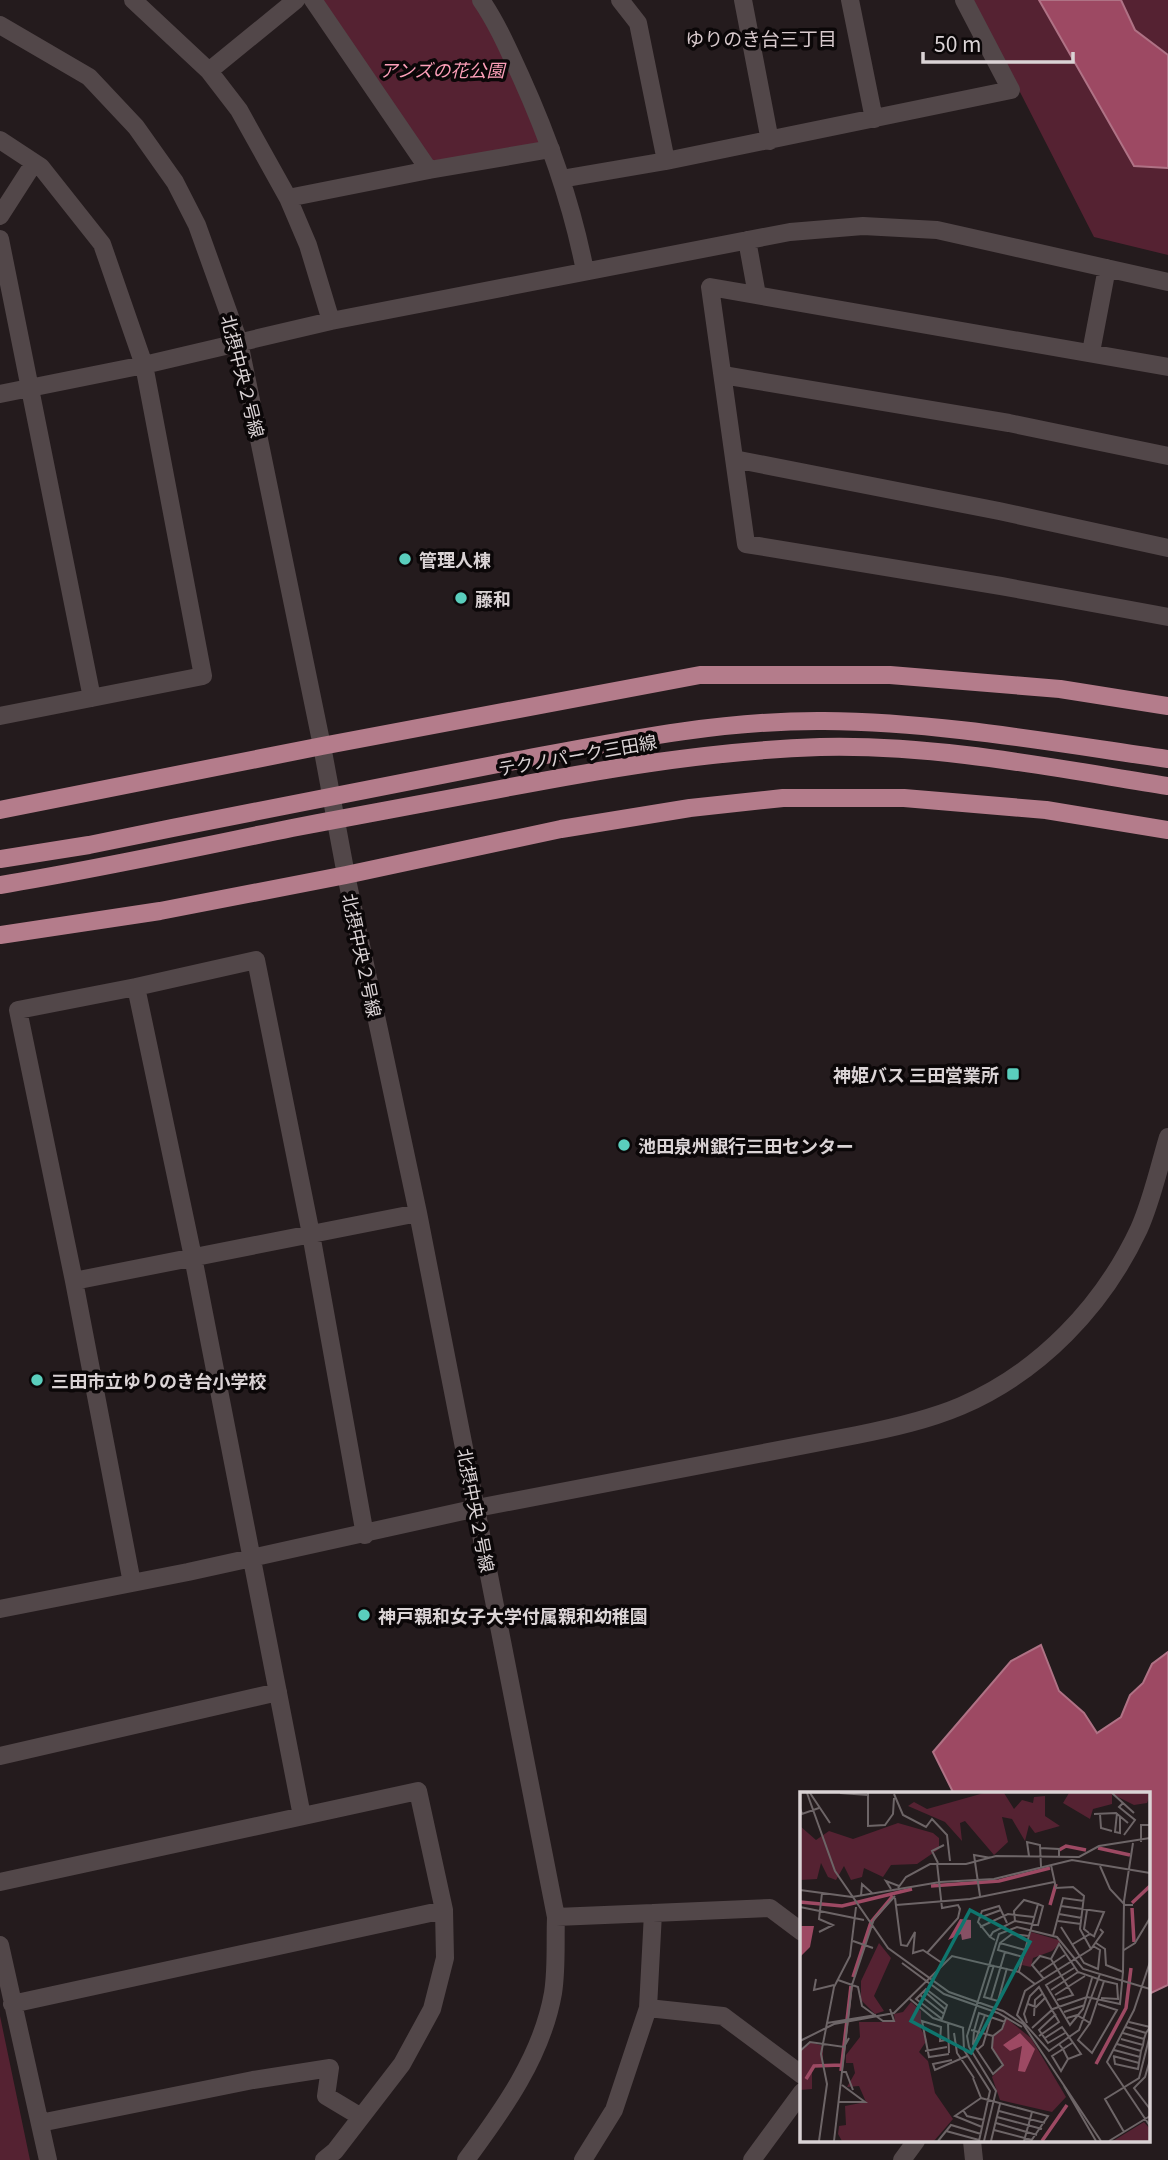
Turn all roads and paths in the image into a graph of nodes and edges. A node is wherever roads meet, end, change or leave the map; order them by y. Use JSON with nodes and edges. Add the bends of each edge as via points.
{"nodes":[{"id":1,"x":133,"y":0,"type":"edge"},
{"id":2,"x":296,"y":0,"type":"edge"},
{"id":3,"x":313,"y":0,"type":"edge"},
{"id":4,"x":620,"y":0,"type":"edge"},
{"id":5,"x":743,"y":0,"type":"edge"},
{"id":6,"x":850,"y":0,"type":"edge"},
{"id":7,"x":964,"y":0,"type":"edge"},
{"id":8,"x":485,"y":1,"type":"edge"},
{"id":9,"x":0,"y":25,"type":"edge"},
{"id":10,"x":209,"y":71,"type":"junction"},
{"id":11,"x":874,"y":119,"type":"junction"},
{"id":12,"x":0,"y":140,"type":"edge"},
{"id":13,"x":770,"y":141,"type":"junction"},
{"id":14,"x":551,"y":149,"type":"junction"},
{"id":15,"x":666,"y":161,"type":"junction"},
{"id":16,"x":34,"y":163,"type":"junction"},
{"id":17,"x":429,"y":170,"type":"junction"},
{"id":18,"x":561,"y":179,"type":"junction"},
{"id":19,"x":288,"y":198,"type":"junction"},
{"id":20,"x":0,"y":216,"type":"edge"},
{"id":21,"x":0,"y":239,"type":"edge"},
{"id":22,"x":747,"y":240,"type":"junction"},
{"id":23,"x":1107,"y":268,"type":"junction"},
{"id":24,"x":585,"y":271,"type":"junction"},
{"id":25,"x":1168,"y":282,"type":"edge"},
{"id":26,"x":757,"y":295,"type":"junction"},
{"id":27,"x":331,"y":321,"type":"junction"},
{"id":28,"x":239,"y":342,"type":"junction"},
{"id":29,"x":1091,"y":352,"type":"junction"},
{"id":30,"x":144,"y":365,"type":"junction"},
{"id":31,"x":1168,"y":367,"type":"edge"},
{"id":32,"x":723,"y":375,"type":"junction"},
{"id":33,"x":31,"y":388,"type":"junction"},
{"id":34,"x":0,"y":394,"type":"edge"},
{"id":35,"x":1168,"y":456,"type":"edge"},
{"id":36,"x":734,"y":459,"type":"junction"},
{"id":37,"x":1168,"y":548,"type":"edge"},
{"id":38,"x":1168,"y":617,"type":"edge"},
{"id":39,"x":92,"y":698,"type":"junction"},
{"id":40,"x":1168,"y":706,"type":"edge"},
{"id":41,"x":0,"y":716,"type":"edge"},
{"id":42,"x":322,"y":746,"type":"junction"},
{"id":43,"x":1168,"y":759,"type":"edge"},
{"id":44,"x":1168,"y":786,"type":"edge"},
{"id":45,"x":0,"y":810,"type":"edge"},
{"id":46,"x":1168,"y":830,"type":"edge"},
{"id":47,"x":0,"y":859,"type":"edge"},
{"id":48,"x":346,"y":876,"type":"junction"},
{"id":49,"x":0,"y":885,"type":"edge"},
{"id":50,"x":0,"y":935,"type":"edge"},
{"id":51,"x":136,"y":987,"type":"junction"},
{"id":52,"x":1168,"y":1137,"type":"edge"},
{"id":53,"x":418,"y":1213,"type":"junction"},
{"id":54,"x":311,"y":1234,"type":"junction"},
{"id":55,"x":193,"y":1257,"type":"junction"},
{"id":56,"x":74,"y":1281,"type":"junction"},
{"id":57,"x":477,"y":1508,"type":"junction"},
{"id":58,"x":365,"y":1535,"type":"junction"},
{"id":59,"x":251,"y":1559,"type":"junction"},
{"id":60,"x":132,"y":1583,"type":"junction"},
{"id":61,"x":0,"y":1609,"type":"edge"},
{"id":62,"x":278,"y":1692,"type":"junction"},
{"id":63,"x":0,"y":1756,"type":"edge"},
{"id":64,"x":302,"y":1816,"type":"junction"},
{"id":65,"x":0,"y":1882,"type":"edge"},
{"id":66,"x":444,"y":1910,"type":"junction"},
{"id":67,"x":653,"y":1913,"type":"junction"},
{"id":68,"x":556,"y":1917,"type":"junction"},
{"id":69,"x":800,"y":1930,"type":"edge"},
{"id":70,"x":0,"y":1945,"type":"edge"},
{"id":71,"x":12,"y":2004,"type":"junction"},
{"id":72,"x":648,"y":2008,"type":"junction"},
{"id":73,"x":800,"y":2074,"type":"edge"},
{"id":74,"x":800,"y":2095,"type":"edge"},
{"id":75,"x":361,"y":2117,"type":"junction"},
{"id":76,"x":40,"y":2123,"type":"junction"},
{"id":77,"x":915,"y":2142,"type":"edge"},
{"id":78,"x":972,"y":2142,"type":"edge"},
{"id":79,"x":48,"y":2160,"type":"edge"},
{"id":80,"x":324,"y":2160,"type":"edge"},
{"id":81,"x":466,"y":2160,"type":"edge"},
{"id":82,"x":583,"y":2160,"type":"edge"},
{"id":83,"x":752,"y":2160,"type":"edge"},
{"id":84,"x":902,"y":2160,"type":"edge"},
{"id":85,"x":974,"y":2160,"type":"edge"}],
"edges":[{"from":1,"to":10,"type":"street"},
{"from":2,"to":10,"type":"street"},
{"from":3,"to":17,"type":"street"},
{"from":4,"to":15,"type":"street","via":[[638,23]]},
{"from":5,"to":13,"type":"street"},
{"from":6,"to":11,"type":"street"},
{"from":7,"to":11,"type":"street","via":[[1011,90]]},
{"from":8,"to":14,"type":"street"},
{"from":9,"to":28,"type":"street","name":"北摂中央２号線","via":[[89,77],[136,127],[175,182],[197,225]]},
{"from":10,"to":19,"type":"street","via":[[239,110]]},
{"from":11,"to":13,"type":"street"},
{"from":12,"to":16,"type":"street"},
{"from":13,"to":15,"type":"street"},
{"from":14,"to":17,"type":"street"},
{"from":14,"to":18,"type":"street"},
{"from":15,"to":18,"type":"street"},
{"from":16,"to":20,"type":"street"},
{"from":16,"to":30,"type":"street","via":[[102,244]]},
{"from":17,"to":19,"type":"street"},
{"from":18,"to":24,"type":"street"},
{"from":19,"to":27,"type":"street"},
{"from":21,"to":33,"type":"street"},
{"from":22,"to":23,"type":"street","via":[[863,226],[937,230]]},
{"from":22,"to":24,"type":"street"},
{"from":22,"to":26,"type":"street"},
{"from":23,"to":25,"type":"street"},
{"from":23,"to":29,"type":"street"},
{"from":24,"to":27,"type":"street"},
{"from":26,"to":29,"type":"street"},
{"from":26,"to":32,"type":"street","via":[[710,287]]},
{"from":27,"to":28,"type":"street"},
{"from":28,"to":30,"type":"street"},
{"from":28,"to":42,"type":"street","name":"北摂中央２号線"},
{"from":29,"to":31,"type":"street"},
{"from":30,"to":33,"type":"street"},
{"from":30,"to":39,"type":"street","via":[[203,676]]},
{"from":32,"to":35,"type":"street","via":[[1009,423]]},
{"from":32,"to":36,"type":"street"},
{"from":33,"to":34,"type":"street"},
{"from":33,"to":39,"type":"street"},
{"from":36,"to":37,"type":"street"},
{"from":36,"to":38,"type":"street","via":[[746,544]]},
{"from":39,"to":41,"type":"street"},
{"from":40,"to":42,"type":"main road","via":[[1059,689],[890,675],[700,675]]},
{"from":42,"to":45,"type":"main road"},
{"from":42,"to":48,"type":"street","name":"北摂中央２号線"},
{"from":43,"to":47,"type":"main road","name":"テクノパーク三田線","via":[[910,726],[823,721],[711,727]]},
{"from":44,"to":49,"type":"main road","name":"テクノパーク三田線","via":[[992,758],[909,751],[823,747],[714,753],[597,770]]},
{"from":46,"to":48,"type":"main road","via":[[1046,810],[904,798],[783,798],[690,807],[561,829]]},
{"from":48,"to":50,"type":"main road"},
{"from":48,"to":53,"type":"street","name":"北摂中央２号線"},
{"from":51,"to":54,"type":"street","via":[[256,960]]},
{"from":51,"to":55,"type":"street"},
{"from":51,"to":56,"type":"street","via":[[18,1010]]},
{"from":52,"to":57,"type":"street","via":[[1140,1227],[1095,1301],[1074,1328],[1014,1377],[961,1406],[857,1435]]},
{"from":53,"to":54,"type":"street"},
{"from":53,"to":57,"type":"street","name":"北摂中央２号線"},
{"from":54,"to":55,"type":"street"},
{"from":54,"to":58,"type":"street"},
{"from":55,"to":56,"type":"street"},
{"from":55,"to":59,"type":"street"},
{"from":56,"to":60,"type":"street"},
{"from":57,"to":58,"type":"street"},
{"from":57,"to":68,"type":"street","name":"北摂中央２号線"},
{"from":58,"to":59,"type":"street"},
{"from":59,"to":60,"type":"street"},
{"from":59,"to":62,"type":"street"},
{"from":60,"to":61,"type":"street"},
{"from":62,"to":63,"type":"street"},
{"from":62,"to":64,"type":"street"},
{"from":64,"to":65,"type":"street"},
{"from":64,"to":66,"type":"street","via":[[418,1791]]},
{"from":66,"to":71,"type":"street"},
{"from":66,"to":75,"type":"street","via":[[445,1958],[432,2009],[402,2064]]},
{"from":67,"to":68,"type":"street"},
{"from":67,"to":69,"type":"street","via":[[770,1908]]},
{"from":67,"to":72,"type":"street"},
{"from":68,"to":81,"type":"street","name":"北摂中央２号線","via":[[553,1992],[542,2034],[520,2081]]},
{"from":70,"to":71,"type":"street"},
{"from":71,"to":76,"type":"street"},
{"from":72,"to":73,"type":"street","via":[[723,2016]]},
{"from":72,"to":82,"type":"street","via":[[614,2110]]},
{"from":74,"to":83,"type":"street"},
{"from":75,"to":76,"type":"street","via":[[326,2096],[330,2068]]},
{"from":75,"to":80,"type":"street"},
{"from":76,"to":79,"type":"street"},
{"from":77,"to":84,"type":"street"},
{"from":78,"to":85,"type":"street"}]}
